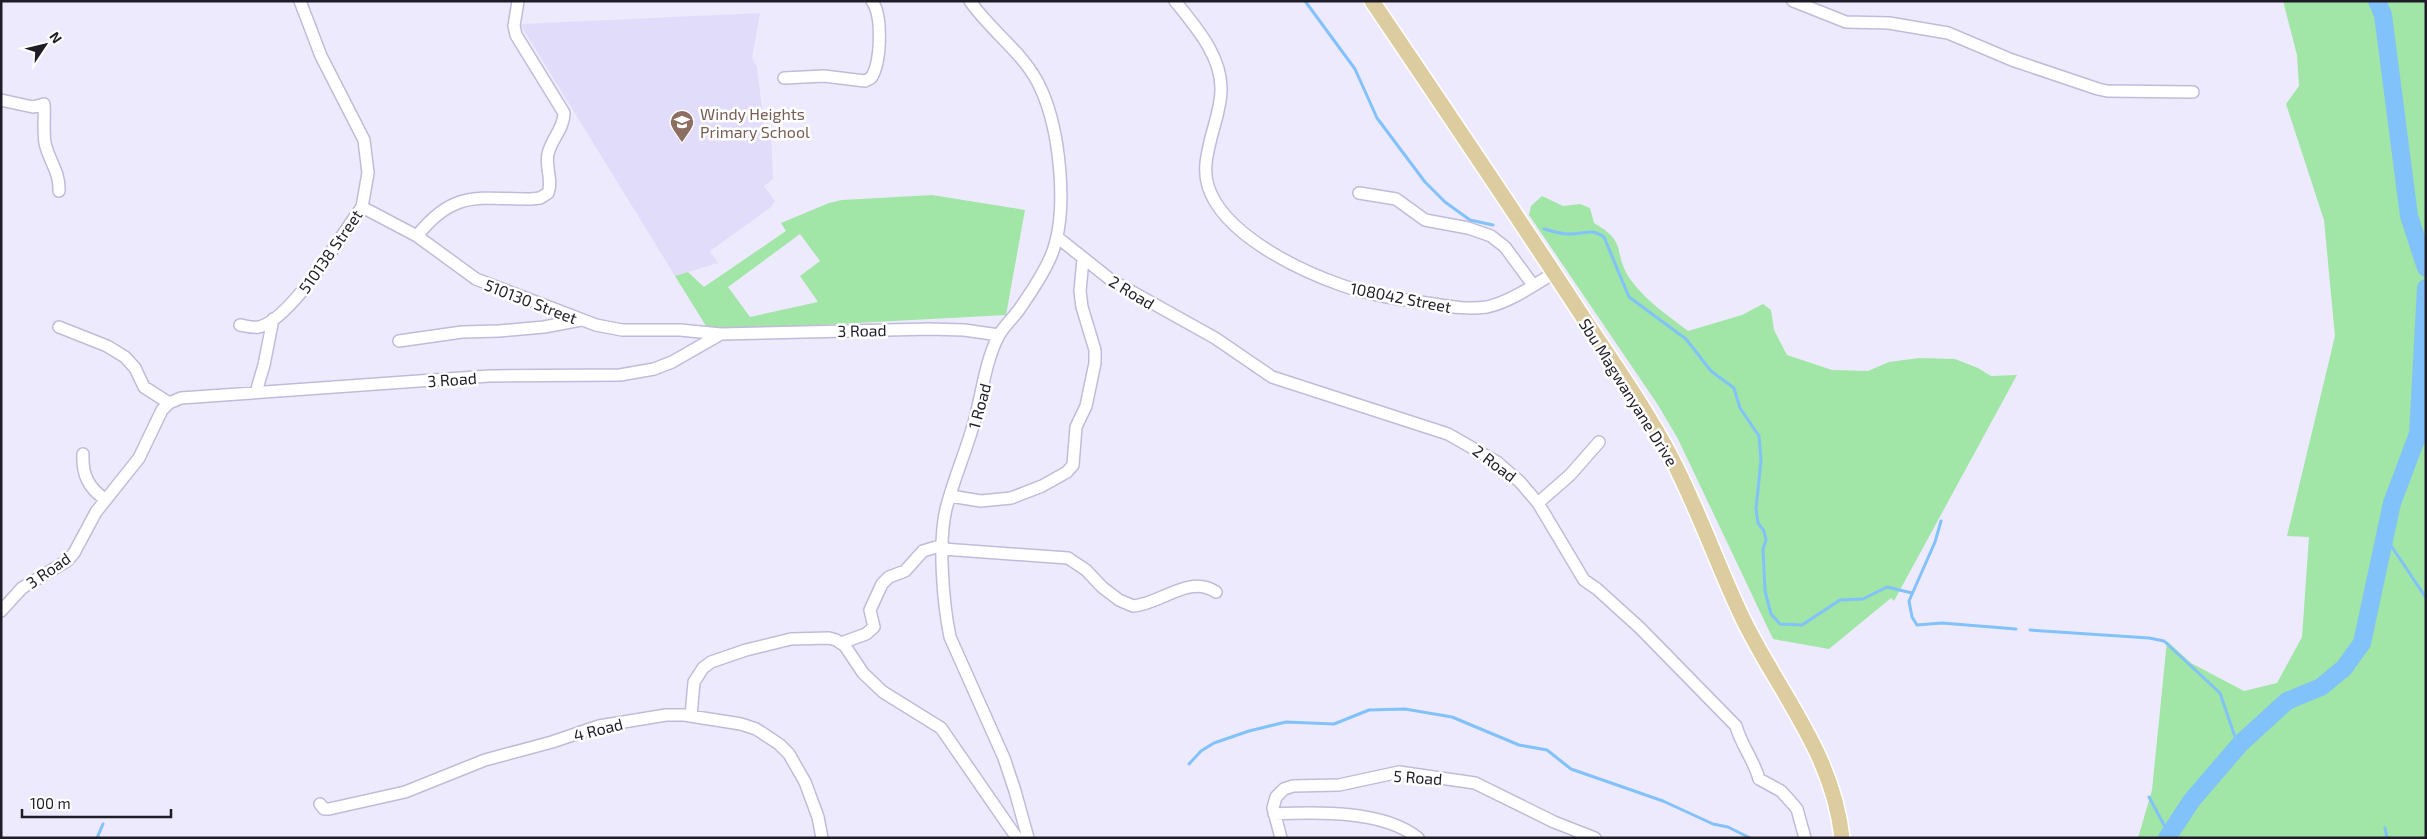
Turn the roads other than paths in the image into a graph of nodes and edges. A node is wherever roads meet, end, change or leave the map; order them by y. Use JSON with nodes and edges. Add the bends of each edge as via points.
{"nodes":[{"id":1,"x":300,"y":1,"type":"edge"},
{"id":2,"x":518,"y":1,"type":"edge"},
{"id":3,"x":872,"y":1,"type":"edge"},
{"id":4,"x":970,"y":1,"type":"edge"},
{"id":5,"x":1175,"y":1,"type":"edge"},
{"id":6,"x":1372,"y":1,"type":"edge"},
{"id":7,"x":1793,"y":1,"type":"edge"},
{"id":8,"x":784,"y":78,"type":"dead end"},
{"id":9,"x":2193,"y":92,"type":"dead end"},
{"id":10,"x":1,"y":100,"type":"edge"},
{"id":11,"x":59,"y":191,"type":"dead end"},
{"id":12,"x":1359,"y":193,"type":"dead end"},
{"id":13,"x":362,"y":206,"type":"junction"},
{"id":14,"x":418,"y":236,"type":"junction"},
{"id":15,"x":1057,"y":237,"type":"junction"},
{"id":16,"x":1083,"y":259,"type":"junction"},
{"id":17,"x":1554,"y":273,"type":"junction"},
{"id":18,"x":1533,"y":286,"type":"junction"},
{"id":19,"x":273,"y":320,"type":"junction"},
{"id":20,"x":581,"y":320,"type":"junction"},
{"id":21,"x":240,"y":326,"type":"dead end"},
{"id":22,"x":59,"y":327,"type":"dead end"},
{"id":23,"x":721,"y":334,"type":"junction"},
{"id":24,"x":999,"y":335,"type":"junction"},
{"id":25,"x":399,"y":341,"type":"dead end"},
{"id":26,"x":256,"y":392,"type":"junction"},
{"id":27,"x":169,"y":403,"type":"junction"},
{"id":28,"x":1599,"y":442,"type":"dead end"},
{"id":29,"x":83,"y":454,"type":"dead end"},
{"id":30,"x":950,"y":496,"type":"junction"},
{"id":31,"x":106,"y":499,"type":"junction"},
{"id":32,"x":1538,"y":503,"type":"junction"},
{"id":33,"x":943,"y":547,"type":"junction"},
{"id":34,"x":1216,"y":592,"type":"dead end"},
{"id":35,"x":1,"y":611,"type":"edge"},
{"id":36,"x":840,"y":643,"type":"junction"},
{"id":37,"x":691,"y":716,"type":"junction"},
{"id":38,"x":320,"y":804,"type":"dead end"},
{"id":39,"x":1274,"y":814,"type":"junction"},
{"id":40,"x":822,"y":838,"type":"edge"},
{"id":41,"x":1017,"y":838,"type":"edge"},
{"id":42,"x":1028,"y":838,"type":"edge"},
{"id":43,"x":1281,"y":838,"type":"edge"},
{"id":44,"x":1418,"y":838,"type":"edge"},
{"id":45,"x":1595,"y":838,"type":"edge"},
{"id":46,"x":1805,"y":838,"type":"edge"},
{"id":47,"x":1842,"y":838,"type":"edge"}],
"edges":[{"from":1,"to":13,"type":"street","name":"510138 Street","via":[[322,56],[364,140],[368,173]]},
{"from":2,"to":14,"type":"street","via":[[514,26],[516,35],[564,113],[548,153],[548,193],[531,199],[473,197],[462,200],[437,216]]},
{"from":3,"to":8,"type":"street","via":[[877,12],[879,43],[878,62],[871,78],[865,81],[824,76]]},
{"from":4,"to":15,"type":"street","name":"1 Road","via":[[1022,58],[1047,102],[1059,167]]},
{"from":5,"to":18,"type":"street","name":"108042 Street","via":[[1208,45],[1218,67],[1221,98],[1206,173],[1215,202],[1242,231],[1304,269],[1341,285],[1395,298],[1476,308],[1500,302]]},
{"from":6,"to":17,"type":"main road","name":"Sbu Magwanyane Drive"},
{"from":7,"to":9,"type":"street","via":[[1846,22],[1889,23],[1948,33],[2085,86],[2107,91]]},
{"from":10,"to":11,"type":"street","via":[[34,106],[44,104],[45,140],[49,158],[59,175]]},
{"from":12,"to":18,"type":"street","via":[[1396,200],[1425,220],[1491,236],[1505,248]]},
{"from":13,"to":14,"type":"street","name":"510130 Street"},
{"from":13,"to":19,"type":"street","name":"510138 Street","via":[[306,285]]},
{"from":14,"to":20,"type":"street","name":"510130 Street","via":[[476,279]]},
{"from":15,"to":16,"type":"street","name":"2 Road"},
{"from":15,"to":24,"type":"street","name":"1 Road","via":[[1051,257],[1034,287]]},
{"from":16,"to":30,"type":"street","via":[[1080,291],[1095,350],[1095,363],[1086,406],[1076,426],[1073,465],[1042,486],[1011,498],[980,501]]},
{"from":16,"to":32,"type":"street","name":"2 Road","via":[[1124,288],[1215,338],[1272,377],[1463,441],[1509,472]]},
{"from":17,"to":18,"type":"street","name":"108042 Street"},
{"from":17,"to":47,"type":"main road","name":"Sbu Magwanyane Drive","via":[[1673,460],[1743,619],[1827,772],[1838,807]]},
{"from":19,"to":21,"type":"street","name":"510138 Street","via":[[259,327]]},
{"from":19,"to":26,"type":"street"},
{"from":20,"to":23,"type":"street","name":"510130 Street","via":[[622,330]]},
{"from":20,"to":25,"type":"street","via":[[536,328],[462,332]]},
{"from":22,"to":27,"type":"street","via":[[107,346],[125,357],[135,368],[144,387]]},
{"from":23,"to":24,"type":"street","name":"3 Road","via":[[930,329]]},
{"from":23,"to":26,"type":"street","name":"3 Road","via":[[672,362],[638,373],[489,376]]},
{"from":24,"to":30,"type":"street","name":"1 Road","via":[[970,439]]},
{"from":26,"to":27,"type":"street","name":"3 Road","via":[[181,398]]},
{"from":27,"to":31,"type":"street","name":"3 Road","via":[[158,415],[139,458]]},
{"from":28,"to":32,"type":"street","via":[[1570,475]]},
{"from":29,"to":31,"type":"street","via":[[83,470],[90,485]]},
{"from":30,"to":33,"type":"street","name":"1 Road"},
{"from":31,"to":35,"type":"street","name":"3 Road","via":[[67,561],[31,581]]},
{"from":32,"to":46,"type":"street","name":"2 Road","via":[[1584,580],[1640,628],[1736,726],[1759,779],[1781,791],[1797,809]]},
{"from":33,"to":34,"type":"street","via":[[1068,558],[1127,605],[1139,606],[1196,586]]},
{"from":33,"to":36,"type":"street","via":[[922,551],[905,571],[886,579],[870,610],[874,627],[866,634]]},
{"from":33,"to":42,"type":"street","name":"1 Road","via":[[950,637],[1004,758]]},
{"from":36,"to":37,"type":"street","via":[[829,638],[790,639],[711,662],[694,682]]},
{"from":36,"to":41,"type":"street","via":[[852,654],[863,673],[884,692],[941,728]]},
{"from":37,"to":38,"type":"street","name":"4 Road","via":[[666,715],[599,726],[485,760],[405,792],[329,809]]},
{"from":37,"to":40,"type":"street","name":"4 Road","via":[[741,724],[756,729],[779,744],[789,754],[805,782]]},
{"from":39,"to":43,"type":"street"},
{"from":39,"to":44,"type":"street","via":[[1310,812],[1363,817],[1399,825]]},
{"from":39,"to":45,"type":"street","name":"5 Road","via":[[1276,797],[1284,789],[1339,785],[1399,772],[1475,783],[1554,822]]}]}
